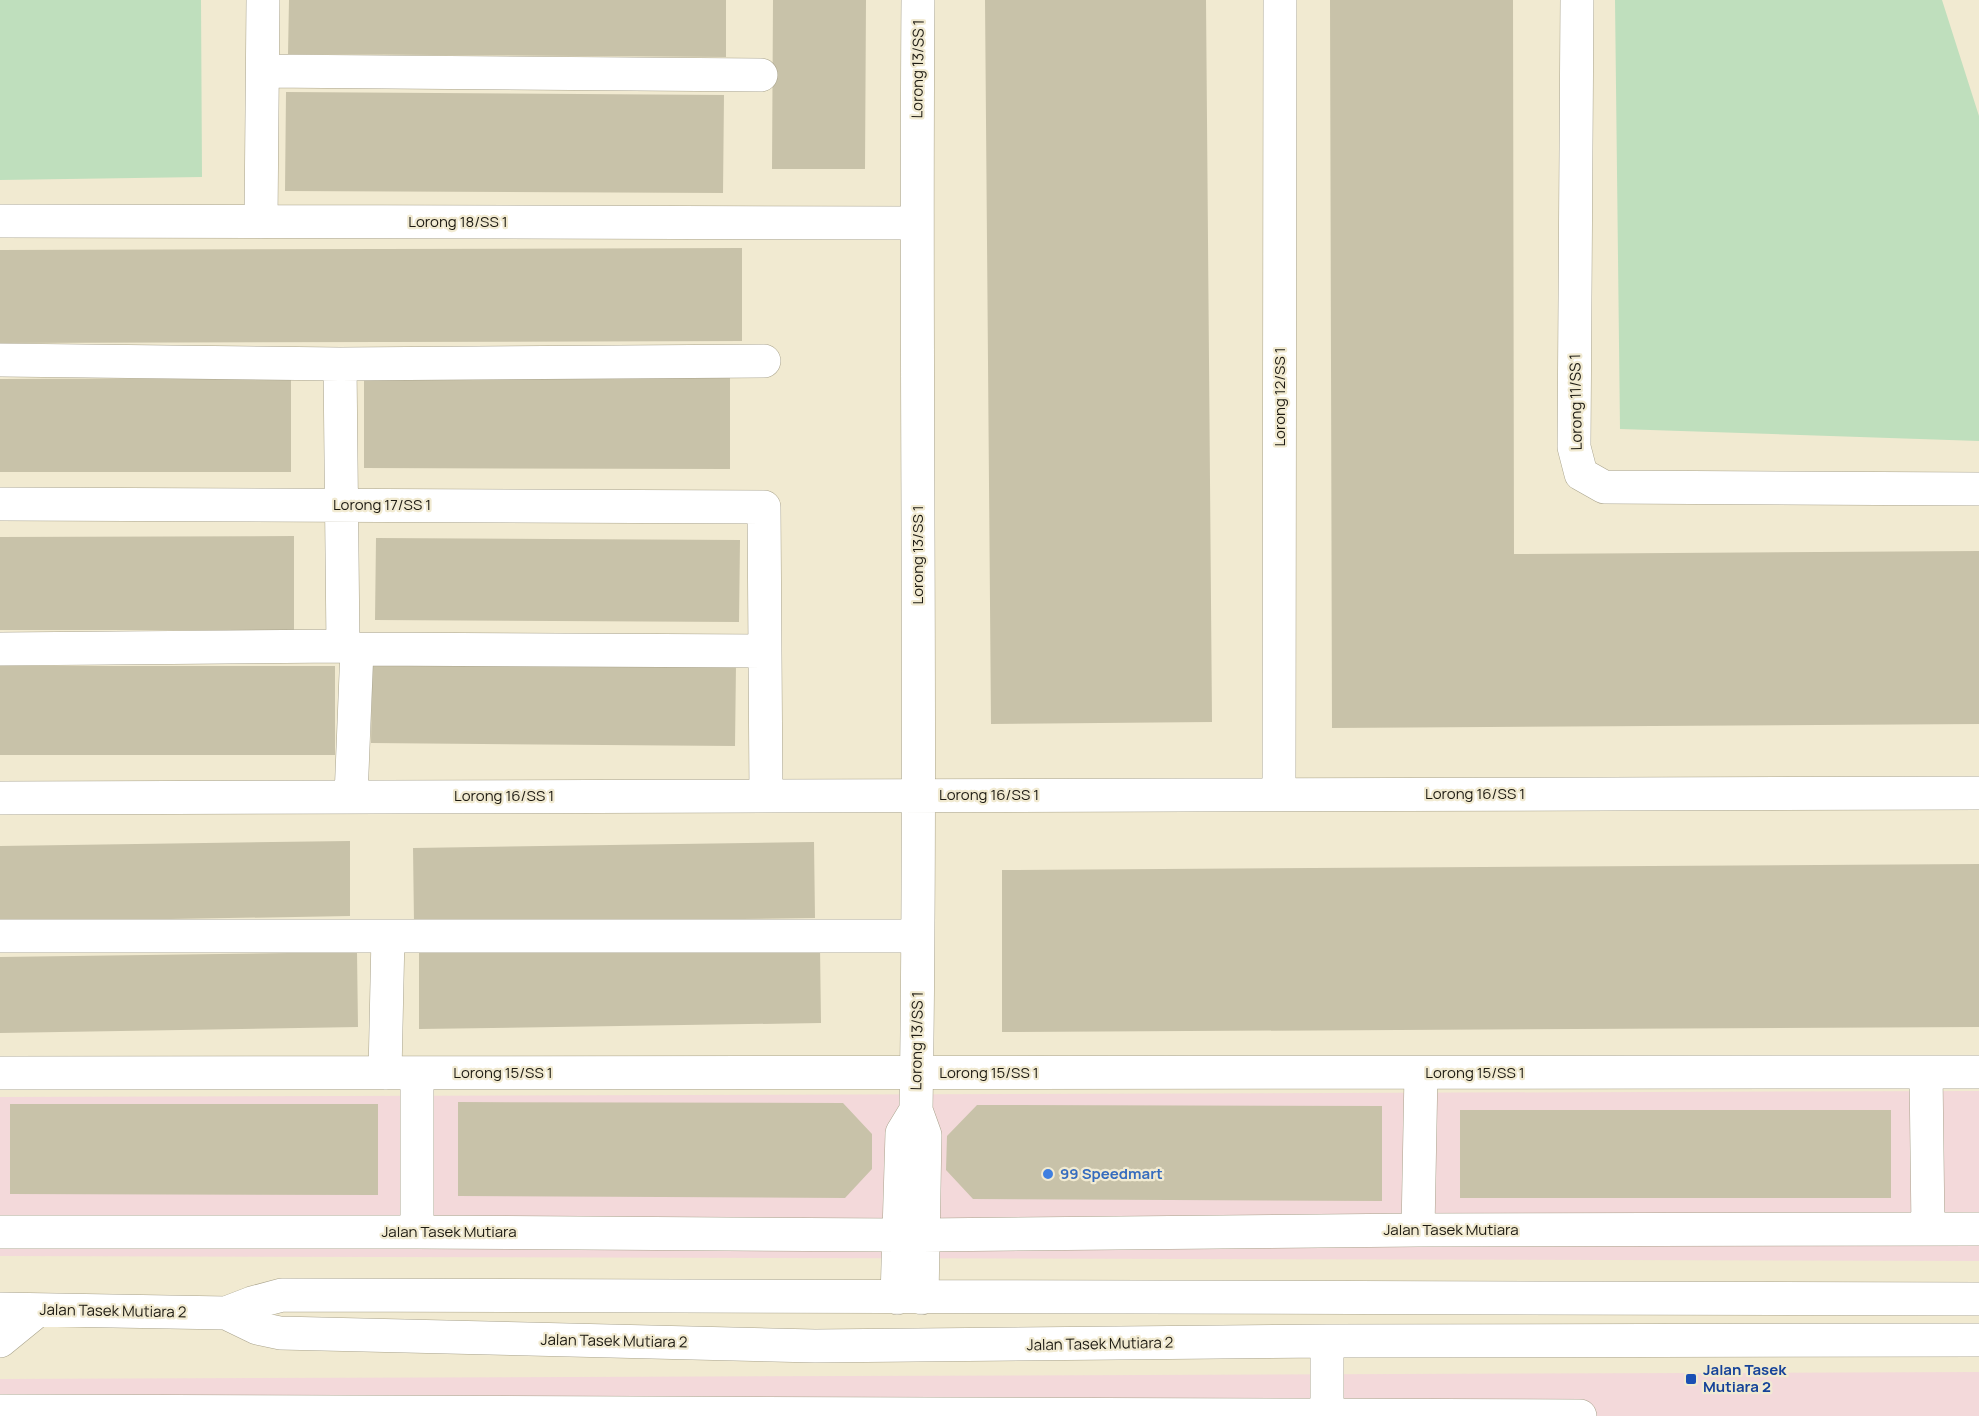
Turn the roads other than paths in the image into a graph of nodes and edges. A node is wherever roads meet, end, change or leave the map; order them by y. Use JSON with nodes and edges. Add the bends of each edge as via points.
{"nodes":[{"id":1,"x":263,"y":0,"type":"edge"},
{"id":2,"x":918,"y":0,"type":"edge"},
{"id":3,"x":1280,"y":0,"type":"edge"},
{"id":4,"x":1577,"y":0,"type":"edge"},
{"id":5,"x":263,"y":72,"type":"junction"},
{"id":6,"x":761,"y":75,"type":"dead end"},
{"id":7,"x":0,"y":221,"type":"edge"},
{"id":8,"x":261,"y":222,"type":"junction"},
{"id":9,"x":916,"y":223,"type":"junction"},
{"id":10,"x":0,"y":360,"type":"edge"},
{"id":11,"x":764,"y":361,"type":"dead end"},
{"id":12,"x":340,"y":364,"type":"junction"},
{"id":13,"x":1979,"y":489,"type":"edge"},
{"id":14,"x":0,"y":504,"type":"edge"},
{"id":15,"x":341,"y":505,"type":"junction"},
{"id":16,"x":350,"y":647,"type":"junction"},
{"id":17,"x":0,"y":649,"type":"edge"},
{"id":18,"x":764,"y":651,"type":"junction"},
{"id":19,"x":1979,"y":793,"type":"edge"},
{"id":20,"x":1279,"y":794,"type":"junction"},
{"id":21,"x":919,"y":795,"type":"junction"},
{"id":22,"x":766,"y":796,"type":"junction"},
{"id":23,"x":351,"y":797,"type":"junction"},
{"id":24,"x":0,"y":798,"type":"edge"},
{"id":25,"x":0,"y":936,"type":"edge"},
{"id":26,"x":388,"y":936,"type":"junction"},
{"id":27,"x":918,"y":936,"type":"junction"},
{"id":28,"x":916,"y":1072,"type":"junction"},
{"id":29,"x":1420,"y":1072,"type":"junction"},
{"id":30,"x":1926,"y":1072,"type":"junction"},
{"id":31,"x":1979,"y":1072,"type":"edge"},
{"id":32,"x":0,"y":1073,"type":"edge"},
{"id":33,"x":401,"y":1073,"type":"junction"},
{"id":34,"x":1928,"y":1229,"type":"junction"},
{"id":35,"x":1979,"y":1229,"type":"edge"},
{"id":36,"x":1418,"y":1230,"type":"junction"},
{"id":37,"x":0,"y":1232,"type":"edge"},
{"id":38,"x":417,"y":1232,"type":"junction"},
{"id":39,"x":910,"y":1235,"type":"junction"},
{"id":40,"x":1979,"y":1299,"type":"edge"},
{"id":41,"x":909,"y":1301,"type":"junction"},
{"id":42,"x":0,"y":1309,"type":"edge"},
{"id":43,"x":38,"y":1310,"type":"junction"},
{"id":44,"x":226,"y":1313,"type":"junction"},
{"id":45,"x":1979,"y":1340,"type":"edge"},
{"id":46,"x":0,"y":1341,"type":"edge"},
{"id":47,"x":1327,"y":1341,"type":"junction"},
{"id":48,"x":1009,"y":1344,"type":"junction"},
{"id":49,"x":815,"y":1346,"type":"junction"},
{"id":50,"x":0,"y":1411,"type":"edge"},
{"id":51,"x":651,"y":1415,"type":"edge"},
{"id":52,"x":1327,"y":1416,"type":"edge"},
{"id":53,"x":1580,"y":1416,"type":"edge"}],
"edges":[{"from":1,"to":5,"type":"street"},
{"from":2,"to":9,"type":"street","name":"Lorong 13/SS 1"},
{"from":3,"to":20,"type":"street","name":"Lorong 12/SS 1"},
{"from":4,"to":13,"type":"street","name":"Lorong 11/SS 1","via":[[1574,447],[1581,474],[1604,487]]},
{"from":5,"to":6,"type":"street"},
{"from":5,"to":8,"type":"street"},
{"from":7,"to":8,"type":"street","name":"Lorong 18/SS 1"},
{"from":8,"to":9,"type":"street","name":"Lorong 18/SS 1"},
{"from":9,"to":21,"type":"street","name":"Lorong 13/SS 1"},
{"from":10,"to":12,"type":"street"},
{"from":11,"to":12,"type":"street"},
{"from":12,"to":15,"type":"street"},
{"from":14,"to":15,"type":"street","name":"Lorong 17/SS 1"},
{"from":15,"to":16,"type":"street"},
{"from":15,"to":18,"type":"street","name":"Lorong 17/SS 1","via":[[764,507]]},
{"from":16,"to":17,"type":"street"},
{"from":16,"to":18,"type":"street"},
{"from":16,"to":23,"type":"street"},
{"from":18,"to":22,"type":"street"},
{"from":19,"to":20,"type":"street","name":"Lorong 16/SS 1"},
{"from":20,"to":21,"type":"street","name":"Lorong 16/SS 1"},
{"from":21,"to":22,"type":"street","name":"Lorong 16/SS 1"},
{"from":21,"to":27,"type":"street","name":"Lorong 13/SS 1"},
{"from":22,"to":23,"type":"street","name":"Lorong 16/SS 1"},
{"from":23,"to":24,"type":"street","name":"Lorong 16/SS 1"},
{"from":25,"to":26,"type":"street"},
{"from":26,"to":27,"type":"street"},
{"from":26,"to":33,"type":"street"},
{"from":27,"to":28,"type":"street","name":"Lorong 13/SS 1"},
{"from":28,"to":29,"type":"street","name":"Lorong 15/SS 1"},
{"from":28,"to":33,"type":"street","name":"Lorong 15/SS 1"},
{"from":28,"to":39,"type":"street","name":"Lorong 13/SS 1","via":[[916,1110],[925,1135]]},
{"from":29,"to":30,"type":"street","name":"Lorong 15/SS 1"},
{"from":29,"to":36,"type":"street"},
{"from":30,"to":31,"type":"street","name":"Lorong 15/SS 1"},
{"from":30,"to":34,"type":"street"},
{"from":32,"to":33,"type":"street","name":"Lorong 15/SS 1"},
{"from":33,"to":38,"type":"street"},
{"from":34,"to":35,"type":"street","name":"Jalan Tasek Mutiara"},
{"from":34,"to":36,"type":"street","name":"Jalan Tasek Mutiara"},
{"from":36,"to":39,"type":"street","name":"Jalan Tasek Mutiara"},
{"from":37,"to":38,"type":"street","name":"Jalan Tasek Mutiara"},
{"from":38,"to":39,"type":"street","name":"Jalan Tasek Mutiara"},
{"from":39,"to":41,"type":"street","name":"Lorong 13/SS 1"},
{"from":40,"to":41,"type":"street","name":"Jalan Tasek Mutiara 2"},
{"from":41,"to":44,"type":"street","name":"Jalan Tasek Mutiara 2","via":[[282,1295]]},
{"from":41,"to":48,"type":"street","via":[[955,1330]]},
{"from":41,"to":49,"type":"street","via":[[868,1329]]},
{"from":42,"to":43,"type":"street","name":"Jalan Tasek Mutiara 2"},
{"from":43,"to":44,"type":"street","name":"Jalan Tasek Mutiara 2"},
{"from":43,"to":46,"type":"street"},
{"from":44,"to":49,"type":"street","name":"Jalan Tasek Mutiara 2","via":[[257,1328],[280,1333]]},
{"from":45,"to":47,"type":"street","name":"Jalan Tasek Mutiara 2"},
{"from":47,"to":48,"type":"street","name":"Jalan Tasek Mutiara 2"},
{"from":47,"to":52,"type":"street"},
{"from":48,"to":49,"type":"street","name":"Jalan Tasek Mutiara 2"},
{"from":50,"to":51,"type":"street"},
{"from":51,"to":52,"type":"street"},
{"from":52,"to":53,"type":"street"}]}
